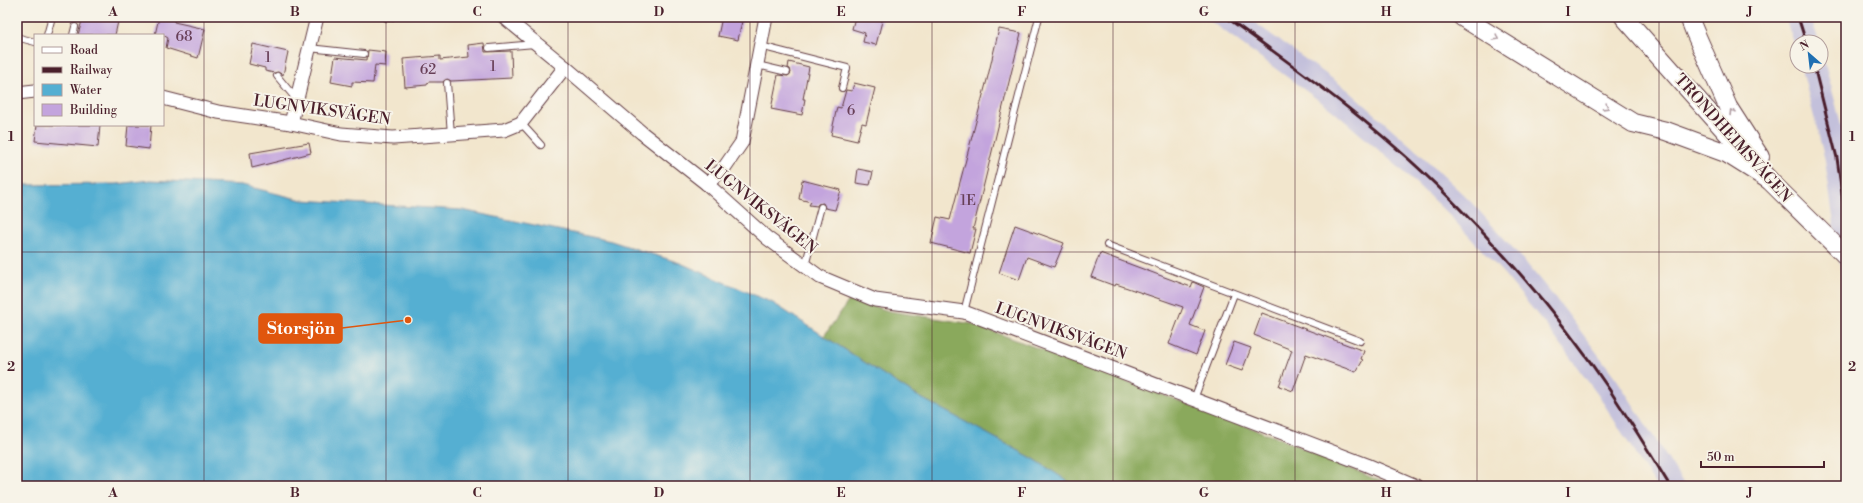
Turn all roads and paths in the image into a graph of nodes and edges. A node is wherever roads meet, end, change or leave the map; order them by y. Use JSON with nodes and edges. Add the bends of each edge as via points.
{"nodes":[{"id":1,"x":52,"y":17,"type":"edge"},
{"id":2,"x":317,"y":17,"type":"edge"},
{"id":3,"x":504,"y":17,"type":"edge"},
{"id":4,"x":766,"y":17,"type":"edge"},
{"id":5,"x":1039,"y":17,"type":"edge"},
{"id":6,"x":1462,"y":17,"type":"edge"},
{"id":7,"x":1624,"y":17,"type":"edge"},
{"id":8,"x":1690,"y":17,"type":"edge"},
{"id":9,"x":75,"y":27,"type":"dead end"},
{"id":10,"x":47,"y":34,"type":"edge"},
{"id":11,"x":73,"y":34,"type":"edge"},
{"id":12,"x":20,"y":38,"type":"dead end"},
{"id":13,"x":34,"y":42,"type":"edge"},
{"id":14,"x":536,"y":43,"type":"junction"},
{"id":15,"x":760,"y":46,"type":"junction"},
{"id":16,"x":309,"y":48,"type":"junction"},
{"id":17,"x":489,"y":48,"type":"dead end"},
{"id":18,"x":364,"y":54,"type":"dead end"},
{"id":19,"x":756,"y":65,"type":"junction"},
{"id":20,"x":565,"y":67,"type":"junction"},
{"id":21,"x":786,"y":72,"type":"dead end"},
{"id":22,"x":277,"y":76,"type":"dead end"},
{"id":23,"x":448,"y":83,"type":"dead end"},
{"id":24,"x":34,"y":88,"type":"edge"},
{"id":25,"x":842,"y":88,"type":"dead end"},
{"id":26,"x":17,"y":93,"type":"edge"},
{"id":27,"x":164,"y":98,"type":"edge"},
{"id":28,"x":297,"y":100,"type":"junction"},
{"id":29,"x":291,"y":123,"type":"junction"},
{"id":30,"x":521,"y":123,"type":"junction"},
{"id":31,"x":451,"y":134,"type":"junction"},
{"id":32,"x":541,"y":145,"type":"dead end"},
{"id":33,"x":1770,"y":180,"type":"junction"},
{"id":34,"x":707,"y":184,"type":"junction"},
{"id":35,"x":1782,"y":193,"type":"junction"},
{"id":36,"x":821,"y":207,"type":"dead end"},
{"id":37,"x":1107,"y":245,"type":"dead end"},
{"id":38,"x":1846,"y":256,"type":"edge"},
{"id":39,"x":805,"y":266,"type":"junction"},
{"id":40,"x":1234,"y":294,"type":"junction"},
{"id":41,"x":964,"y":312,"type":"junction"},
{"id":42,"x":1360,"y":341,"type":"dead end"},
{"id":43,"x":1194,"y":399,"type":"junction"},
{"id":44,"x":1416,"y":486,"type":"edge"}],
"edges":[{"from":1,"to":10,"type":"lane"},
{"from":2,"to":16,"type":"street"},
{"from":3,"to":14,"type":"street","name":"LUGNVIKSVÄGEN"},
{"from":4,"to":15,"type":"street"},
{"from":5,"to":41,"type":"lane"},
{"from":6,"to":33,"type":"main road","one_way":true,"via":[[1633,124],[1666,131],[1726,153]]},
{"from":7,"to":33,"type":"main road","name":"TRONDHEIMSVÄGEN"},
{"from":35,"to":8,"type":"main road","one_way":true,"via":[[1728,107]]},
{"from":9,"to":11,"type":"lane"},
{"from":12,"to":13,"type":"lane"},
{"from":14,"to":17,"type":"lane"},
{"from":14,"to":20,"type":"street","name":"LUGNVIKSVÄGEN"},
{"from":15,"to":19,"type":"street"},
{"from":15,"to":25,"type":"lane","via":[[847,68]]},
{"from":16,"to":18,"type":"lane"},
{"from":16,"to":28,"type":"street"},
{"from":19,"to":21,"type":"lane"},
{"from":19,"to":34,"type":"street","via":[[742,142],[724,168]]},
{"from":20,"to":30,"type":"street"},
{"from":20,"to":34,"type":"street","name":"LUGNVIKSVÄGEN"},
{"from":22,"to":28,"type":"lane"},
{"from":23,"to":31,"type":"lane"},
{"from":24,"to":26,"type":"street"},
{"from":27,"to":29,"type":"street","name":"LUGNVIKSVÄGEN","via":[[218,112]]},
{"from":28,"to":29,"type":"street"},
{"from":29,"to":31,"type":"street","name":"LUGNVIKSVÄGEN","via":[[341,134],[393,138]]},
{"from":30,"to":31,"type":"street","name":"LUGNVIKSVÄGEN","via":[[504,130]]},
{"from":30,"to":32,"type":"lane"},
{"from":33,"to":35,"type":"main road","name":"TRONDHEIMSVÄGEN"},
{"from":34,"to":39,"type":"street","name":"LUGNVIKSVÄGEN","via":[[767,238]]},
{"from":35,"to":38,"type":"main road","name":"TRONDHEIMSVÄGEN"},
{"from":36,"to":39,"type":"lane"},
{"from":37,"to":40,"type":"lane"},
{"from":39,"to":41,"type":"street","name":"LUGNVIKSVÄGEN","via":[[820,277],[875,300]]},
{"from":40,"to":42,"type":"lane"},
{"from":40,"to":43,"type":"lane"},
{"from":41,"to":43,"type":"street","name":"LUGNVIKSVÄGEN"},
{"from":43,"to":44,"type":"street","name":"LUGNVIKSVÄGEN"}]}
